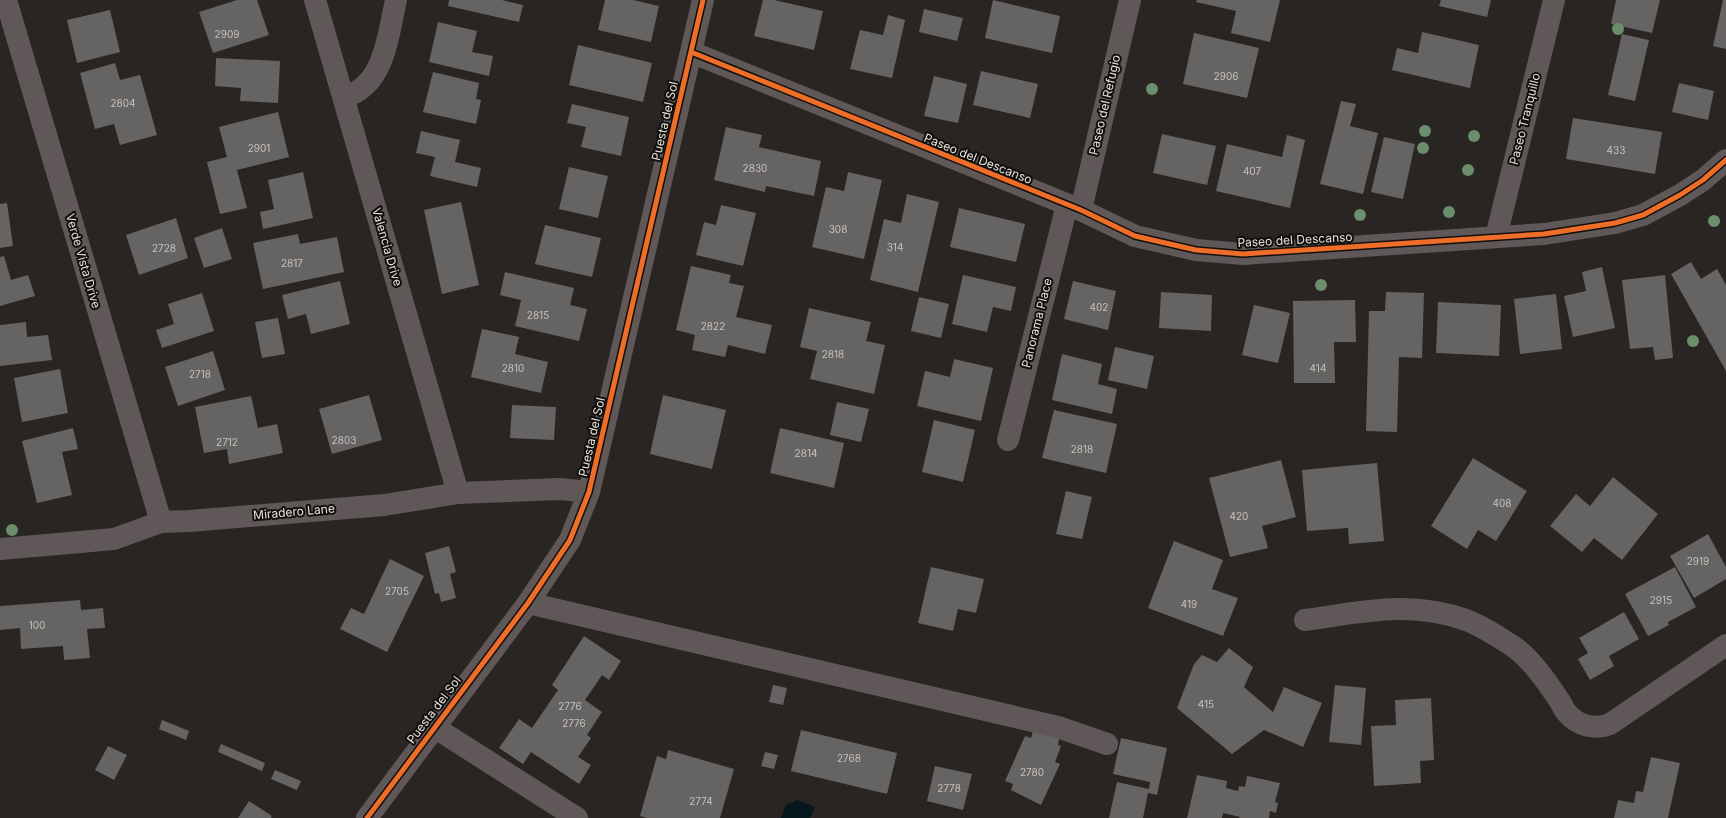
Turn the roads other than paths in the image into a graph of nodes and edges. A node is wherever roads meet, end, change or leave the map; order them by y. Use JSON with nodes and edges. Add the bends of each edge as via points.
{"nodes":[{"id":1,"x":6,"y":0,"type":"edge"},
{"id":2,"x":315,"y":0,"type":"edge"},
{"id":3,"x":396,"y":0,"type":"edge"},
{"id":4,"x":703,"y":0,"type":"edge"},
{"id":5,"x":1130,"y":0,"type":"edge"},
{"id":6,"x":1554,"y":0,"type":"edge"},
{"id":7,"x":691,"y":52,"type":"junction"},
{"id":8,"x":344,"y":97,"type":"junction"},
{"id":9,"x":1726,"y":160,"type":"edge"},
{"id":10,"x":1074,"y":208,"type":"junction"},
{"id":11,"x":1496,"y":237,"type":"junction"},
{"id":12,"x":1008,"y":440,"type":"dead end"},
{"id":13,"x":590,"y":492,"type":"junction"},
{"id":14,"x":458,"y":493,"type":"junction"},
{"id":15,"x":160,"y":522,"type":"junction"},
{"id":16,"x":0,"y":549,"type":"edge"},
{"id":17,"x":528,"y":603,"type":"junction"},
{"id":18,"x":1305,"y":620,"type":"dead end"},
{"id":19,"x":1726,"y":645,"type":"edge"},
{"id":20,"x":434,"y":727,"type":"junction"},
{"id":21,"x":1107,"y":744,"type":"dead end"},
{"id":22,"x":367,"y":818,"type":"edge"},
{"id":23,"x":577,"y":818,"type":"edge"}],
"edges":[{"from":1,"to":15,"type":"street","name":"Verde Vista Drive"},
{"from":2,"to":8,"type":"street","name":"Valencia Drive"},
{"from":3,"to":8,"type":"street","via":[[381,63],[362,89]]},
{"from":4,"to":7,"type":"street","name":"Puesta del Sol"},
{"from":5,"to":10,"type":"street","name":"Paseo del Refugio"},
{"from":6,"to":11,"type":"street","name":"Paseo Tranquillo"},
{"from":7,"to":10,"type":"street","name":"Paseo del Descanso"},
{"from":7,"to":13,"type":"street","name":"Puesta del Sol"},
{"from":8,"to":14,"type":"street","name":"Valencia Drive"},
{"from":9,"to":11,"type":"street","name":"Paseo del Descanso","via":[[1703,180],[1643,215],[1615,223],[1552,233]]},
{"from":10,"to":11,"type":"street","name":"Paseo del Descanso","via":[[1135,236],[1196,250],[1243,254]]},
{"from":10,"to":12,"type":"street","name":"Panorama Place"},
{"from":13,"to":14,"type":"street","name":"Miradero Lane","via":[[560,489]]},
{"from":13,"to":17,"type":"street","name":"Puesta del Sol","via":[[570,540]]},
{"from":14,"to":15,"type":"street","name":"Miradero Lane","via":[[384,505]]},
{"from":15,"to":16,"type":"street","name":"Miradero Lane","via":[[114,539]]},
{"from":17,"to":20,"type":"street","name":"Puesta del Sol"},
{"from":17,"to":21,"type":"street","via":[[1058,727]]},
{"from":18,"to":19,"type":"street","via":[[1386,608],[1413,608],[1467,621],[1519,651],[1538,671],[1567,713],[1577,721],[1590,727],[1601,728]]},
{"from":20,"to":22,"type":"street","name":"Puesta del Sol"},
{"from":20,"to":23,"type":"street"}]}
